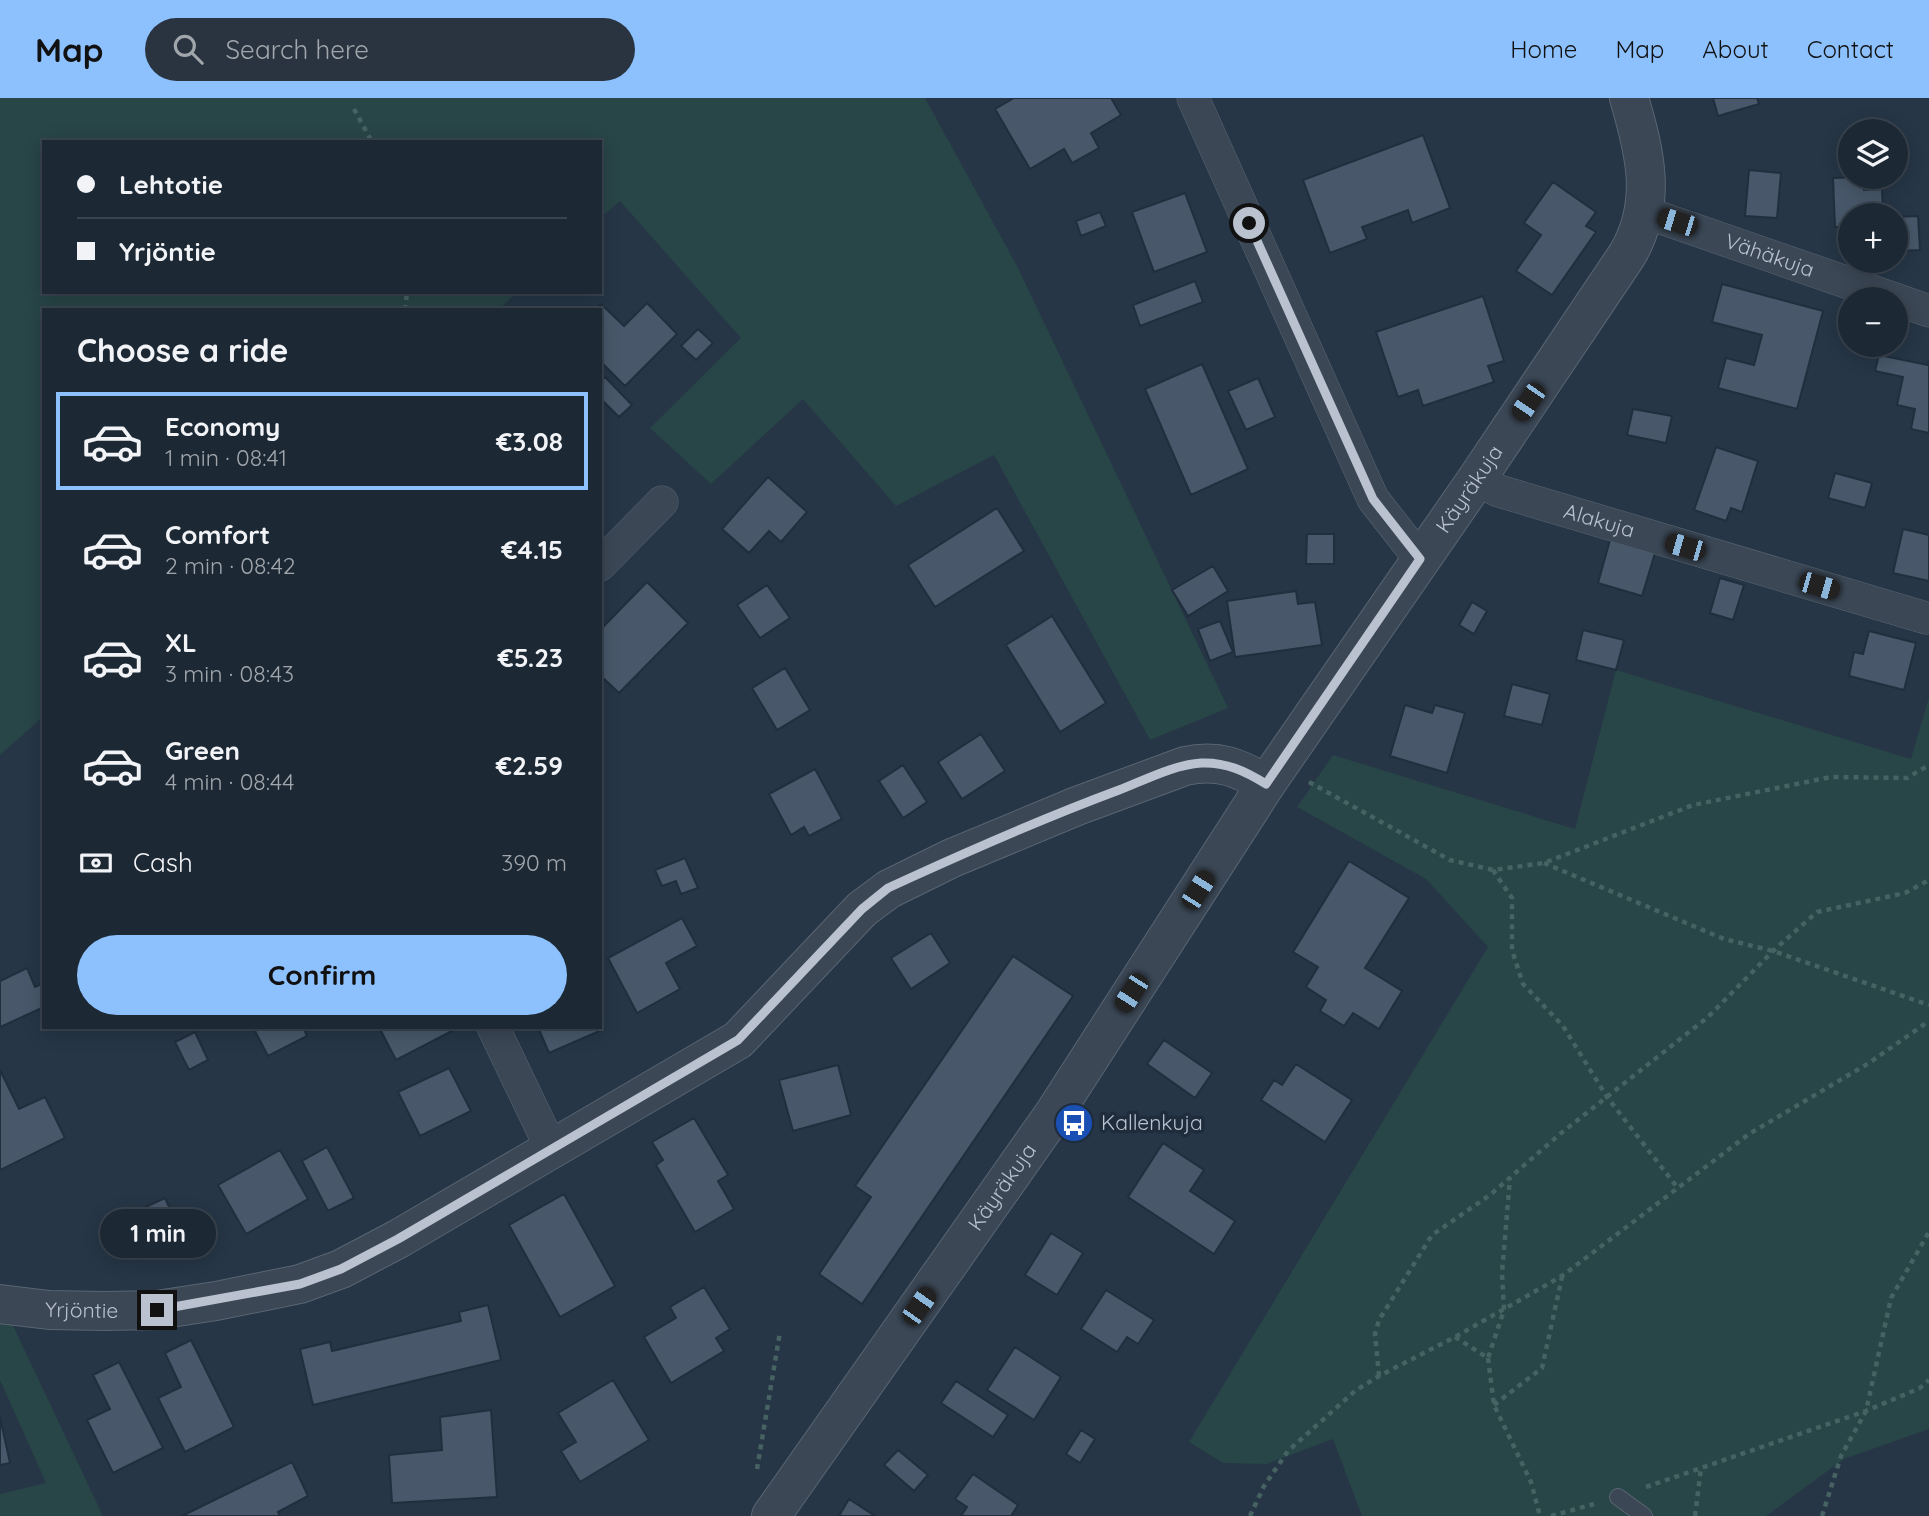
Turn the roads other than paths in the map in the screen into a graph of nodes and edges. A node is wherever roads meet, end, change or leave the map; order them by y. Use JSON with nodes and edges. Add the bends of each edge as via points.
{"nodes":[{"id":1,"x":1193,"y":98,"type":"edge"},
{"id":2,"x":1629,"y":98,"type":"edge"},
{"id":3,"x":1644,"y":212,"type":"junction"},
{"id":4,"x":1860,"y":287,"type":"edge"},
{"id":5,"x":1908,"y":304,"type":"edge"},
{"id":6,"x":1929,"y":311,"type":"edge"},
{"id":7,"x":1476,"y":480,"type":"junction"},
{"id":8,"x":662,"y":502,"type":"dead end"},
{"id":9,"x":1420,"y":559,"type":"junction"},
{"id":10,"x":602,"y":563,"type":"edge"},
{"id":11,"x":1926,"y":618,"type":"dead end"},
{"id":12,"x":1282,"y":780,"type":"junction"},
{"id":13,"x":494,"y":1029,"type":"edge"},
{"id":14,"x":551,"y":1148,"type":"junction"},
{"id":15,"x":0,"y":1304,"type":"edge"},
{"id":16,"x":1618,"y":1497,"type":"road end"},
{"id":17,"x":771,"y":1516,"type":"edge"},
{"id":18,"x":1644,"y":1516,"type":"edge"}],
"edges":[{"from":1,"to":9,"type":"street","via":[[1373,499]]},
{"from":2,"to":3,"type":"street","name":"Käyräkuja","via":[[1644,156]]},
{"from":3,"to":4,"type":"street","name":"Vähäkuja"},
{"from":3,"to":7,"type":"street","name":"Käyräkuja","via":[[1627,255]]},
{"from":5,"to":6,"type":"street","name":"Vähäkuja"},
{"from":7,"to":9,"type":"street","name":"Käyräkuja"},
{"from":7,"to":11,"type":"street","name":"Alakuja","via":[[1499,491]]},
{"from":8,"to":10,"type":"street"},
{"from":9,"to":12,"type":"street","name":"Käyräkuja"},
{"from":12,"to":14,"type":"street","name":"Yrjöntie","via":[[1225,765],[1185,766],[1077,806],[888,888],[862,909],[738,1040]]},
{"from":12,"to":17,"type":"street","name":"Käyräkuja"},
{"from":13,"to":14,"type":"street"},
{"from":14,"to":15,"type":"street","name":"Yrjöntie","via":[[398,1239],[300,1284],[157,1310],[49,1310]]},
{"from":16,"to":18,"type":"lane"}]}
